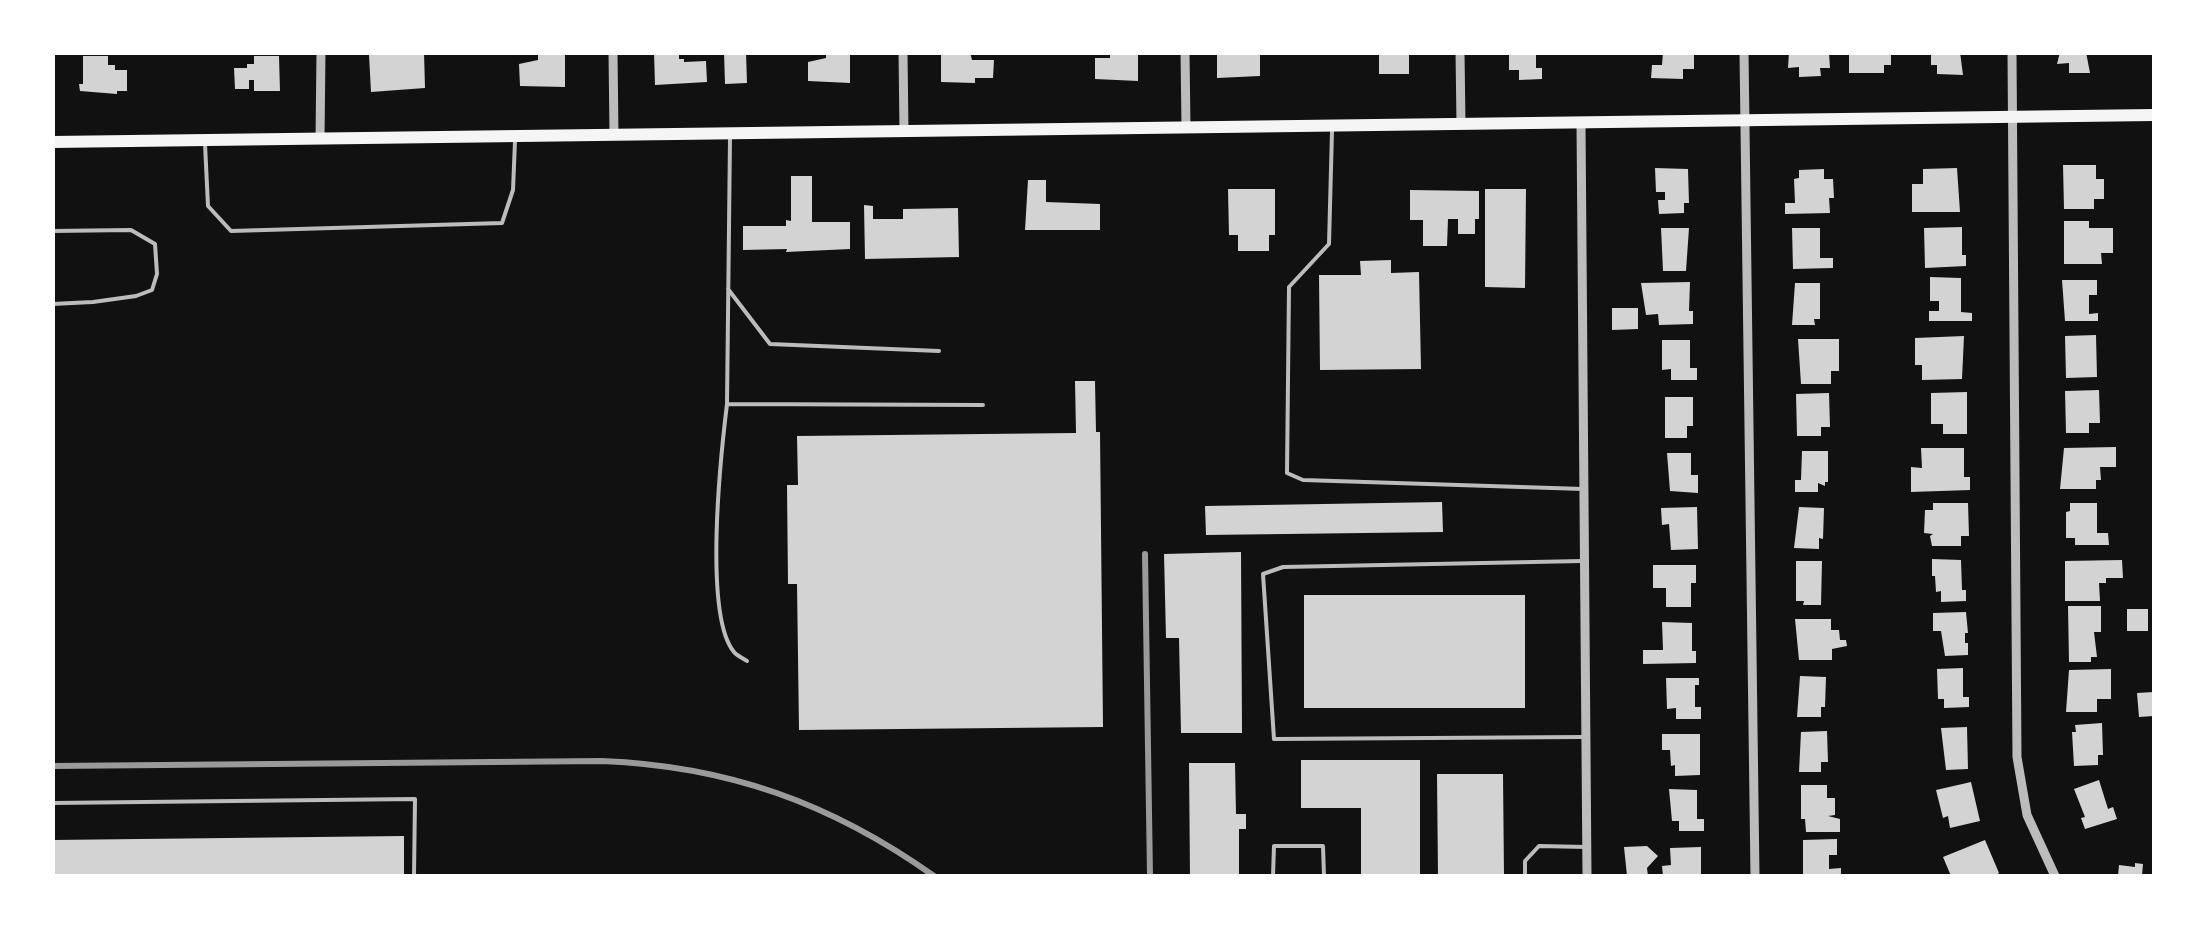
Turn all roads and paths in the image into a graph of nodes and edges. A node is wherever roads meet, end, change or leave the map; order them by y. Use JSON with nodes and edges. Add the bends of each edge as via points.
{"nodes":[{"id":1,"x":321,"y":52,"type":"edge"},
{"id":2,"x":613,"y":52,"type":"edge"},
{"id":3,"x":902,"y":52,"type":"edge"},
{"id":4,"x":1185,"y":52,"type":"edge"},
{"id":5,"x":1460,"y":52,"type":"edge"},
{"id":6,"x":1744,"y":52,"type":"edge"},
{"id":7,"x":2012,"y":52,"type":"edge"},
{"id":8,"x":2154,"y":116,"type":"edge"},
{"id":9,"x":2013,"y":117,"type":"junction"},
{"id":10,"x":1745,"y":121,"type":"junction"},
{"id":11,"x":1581,"y":123,"type":"junction"},
{"id":12,"x":1461,"y":124,"type":"junction"},
{"id":13,"x":1332,"y":126,"type":"junction"},
{"id":14,"x":1186,"y":128,"type":"junction"},
{"id":15,"x":904,"y":132,"type":"junction"},
{"id":16,"x":730,"y":134,"type":"junction"},
{"id":17,"x":614,"y":135,"type":"junction"},
{"id":18,"x":515,"y":137,"type":"junction"},
{"id":19,"x":320,"y":139,"type":"junction"},
{"id":20,"x":205,"y":140,"type":"junction"},
{"id":21,"x":52,"y":142,"type":"edge"},
{"id":22,"x":52,"y":231,"type":"edge"},
{"id":23,"x":728,"y":289,"type":"junction"},
{"id":24,"x":52,"y":304,"type":"edge"},
{"id":25,"x":939,"y":351,"type":"dead end"},
{"id":26,"x":727,"y":404,"type":"junction"},
{"id":27,"x":983,"y":405,"type":"dead end"},
{"id":28,"x":1586,"y":489,"type":"junction"},
{"id":29,"x":1586,"y":561,"type":"junction"},
{"id":30,"x":747,"y":661,"type":"dead end"},
{"id":31,"x":1588,"y":736,"type":"junction"},
{"id":32,"x":52,"y":803,"type":"edge"},
{"id":33,"x":1587,"y":847,"type":"junction"},
{"id":34,"x":414,"y":876,"type":"edge"},
{"id":35,"x":1273,"y":876,"type":"edge"},
{"id":36,"x":1324,"y":876,"type":"edge"},
{"id":37,"x":1525,"y":876,"type":"edge"},
{"id":38,"x":1588,"y":876,"type":"edge"},
{"id":39,"x":1755,"y":876,"type":"edge"},
{"id":40,"x":2056,"y":876,"type":"edge"}],
"edges":[{"from":1,"to":19,"type":"street"},
{"from":2,"to":17,"type":"street"},
{"from":3,"to":15,"type":"street"},
{"from":4,"to":14,"type":"street"},
{"from":5,"to":12,"type":"street"},
{"from":6,"to":10,"type":"street"},
{"from":7,"to":9,"type":"street"},
{"from":8,"to":9,"type":"main road"},
{"from":9,"to":10,"type":"main road"},
{"from":9,"to":40,"type":"street","via":[[2017,757],[2026,815]]},
{"from":10,"to":11,"type":"main road"},
{"from":10,"to":39,"type":"street"},
{"from":11,"to":12,"type":"main road"},
{"from":11,"to":28,"type":"street"},
{"from":12,"to":13,"type":"main road"},
{"from":13,"to":14,"type":"main road"},
{"from":13,"to":28,"type":"lane","via":[[1330,244],[1290,287],[1287,473],[1302,480]]},
{"from":14,"to":15,"type":"main road"},
{"from":15,"to":16,"type":"main road"},
{"from":16,"to":17,"type":"main road"},
{"from":16,"to":23,"type":"lane"},
{"from":17,"to":18,"type":"main road"},
{"from":18,"to":19,"type":"main road"},
{"from":18,"to":20,"type":"lane","via":[[513,190],[502,223],[231,231],[208,206]]},
{"from":19,"to":20,"type":"main road"},
{"from":20,"to":21,"type":"main road"},
{"from":22,"to":24,"type":"lane","via":[[131,230],[154,244],[157,274],[152,290],[136,296]]},
{"from":23,"to":25,"type":"lane","via":[[770,344]]},
{"from":23,"to":26,"type":"lane"},
{"from":26,"to":27,"type":"lane"},
{"from":26,"to":30,"type":"lane","via":[[714,517],[722,621],[734,652]]},
{"from":28,"to":29,"type":"street"},
{"from":29,"to":31,"type":"street"},
{"from":29,"to":31,"type":"lane","via":[[1283,567],[1264,574],[1274,739]]},
{"from":31,"to":33,"type":"street"},
{"from":32,"to":34,"type":"lane","via":[[415,799]]},
{"from":33,"to":37,"type":"lane","via":[[1539,846],[1525,861]]},
{"from":33,"to":38,"type":"street"},
{"from":35,"to":36,"type":"lane","via":[[1274,846],[1323,846]]}]}
